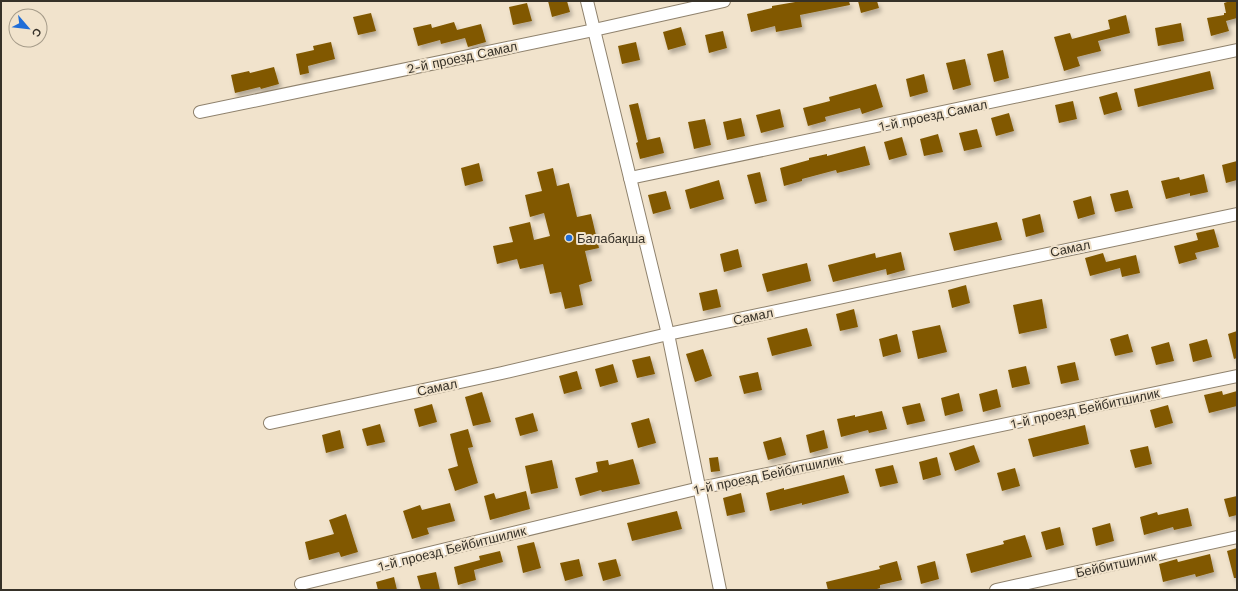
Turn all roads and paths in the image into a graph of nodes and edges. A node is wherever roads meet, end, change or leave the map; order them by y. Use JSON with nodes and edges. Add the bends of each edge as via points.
{"nodes":[{"id":1,"x":588,"y":1,"type":"edge"},
{"id":2,"x":724,"y":1,"type":"edge"},
{"id":3,"x":594,"y":30,"type":"junction"},
{"id":4,"x":1237,"y":50,"type":"edge"},
{"id":5,"x":200,"y":112,"type":"dead end"},
{"id":6,"x":630,"y":178,"type":"junction"},
{"id":7,"x":1237,"y":214,"type":"edge"},
{"id":8,"x":668,"y":334,"type":"junction"},
{"id":9,"x":1237,"y":376,"type":"edge"},
{"id":10,"x":270,"y":423,"type":"dead end"},
{"id":11,"x":700,"y":488,"type":"junction"},
{"id":12,"x":1237,"y":537,"type":"edge"},
{"id":13,"x":301,"y":584,"type":"dead end"},
{"id":14,"x":720,"y":590,"type":"edge"},
{"id":15,"x":996,"y":590,"type":"edge"}],
"edges":[{"from":1,"to":3,"type":"street"},
{"from":2,"to":3,"type":"street","name":"2-й проезд Самал"},
{"from":3,"to":5,"type":"street","name":"2-й проезд Самал"},
{"from":3,"to":6,"type":"street"},
{"from":4,"to":6,"type":"street","name":"1-й проезд Самал"},
{"from":6,"to":8,"type":"street"},
{"from":7,"to":8,"type":"street","name":"Самал"},
{"from":8,"to":10,"type":"street","name":"Самал"},
{"from":8,"to":11,"type":"street"},
{"from":9,"to":11,"type":"street","name":"1-й проезд Бейбитшилик"},
{"from":11,"to":13,"type":"street","name":"1-й проезд Бейбитшилик"},
{"from":11,"to":14,"type":"street"},
{"from":12,"to":15,"type":"street","name":"Бейбитшилик"}]}
